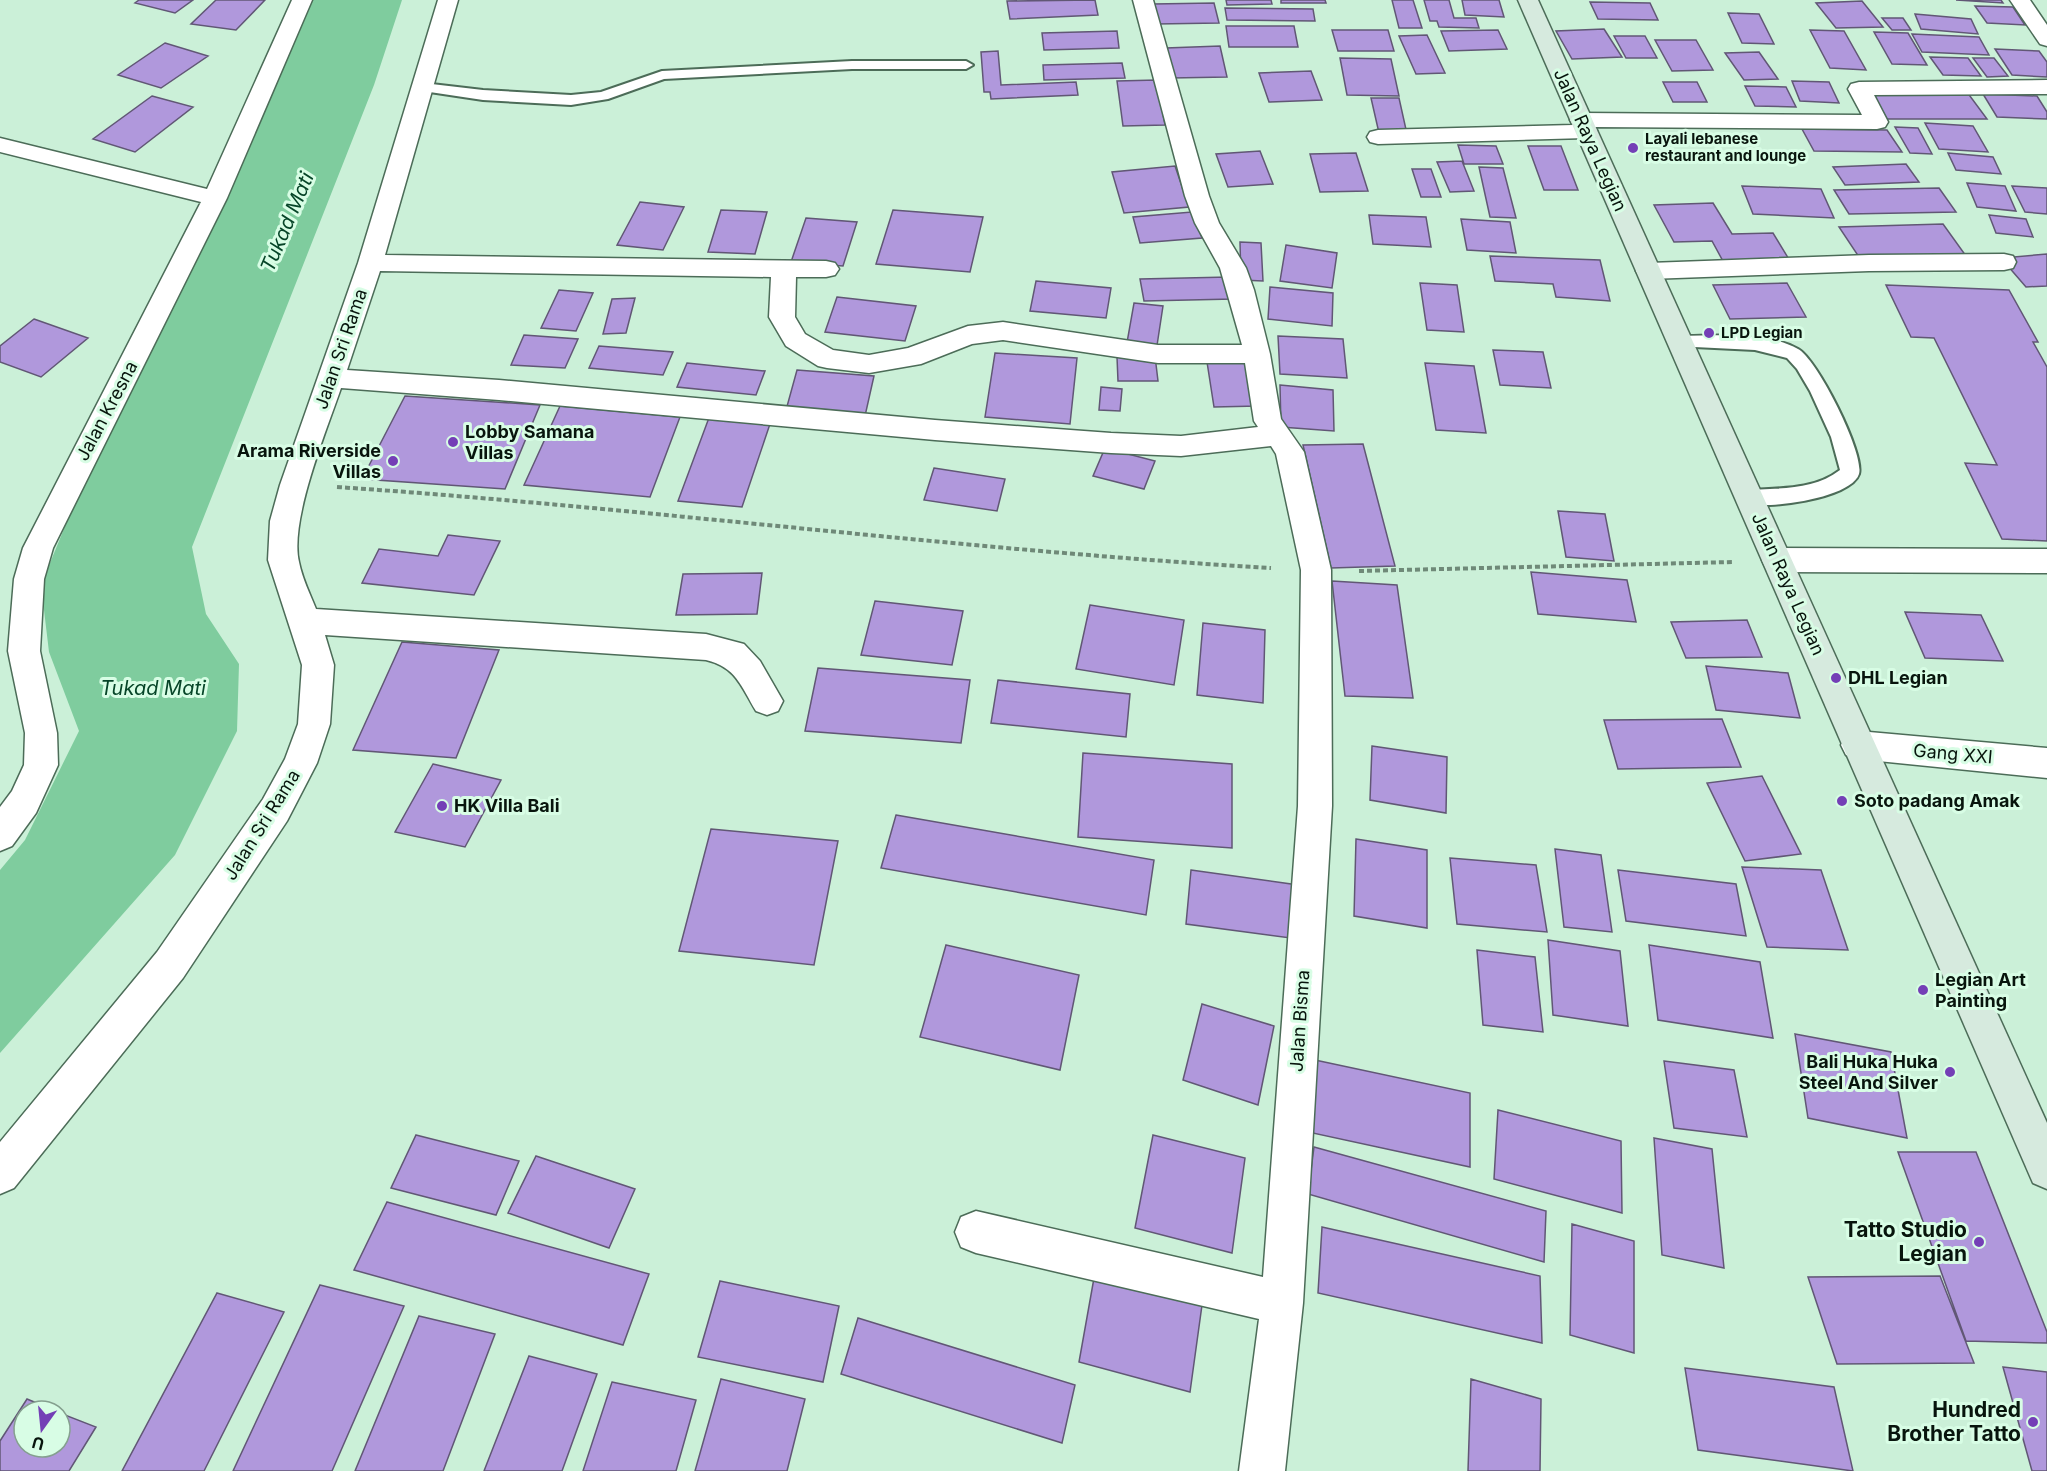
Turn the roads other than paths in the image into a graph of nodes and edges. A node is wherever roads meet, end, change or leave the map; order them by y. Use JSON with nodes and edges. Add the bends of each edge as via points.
{"nodes":[{"id":1,"x":302,"y":0,"type":"edge"},
{"id":2,"x":448,"y":0,"type":"edge"},
{"id":3,"x":1143,"y":0,"type":"edge"},
{"id":4,"x":1528,"y":0,"type":"edge"},
{"id":5,"x":2020,"y":0,"type":"edge"},
{"id":6,"x":2047,"y":40,"type":"edge"},
{"id":7,"x":966,"y":65,"type":"dead end"},
{"id":8,"x":423,"y":87,"type":"junction"},
{"id":9,"x":2047,"y":87,"type":"edge"},
{"id":10,"x":1584,"y":126,"type":"junction"},
{"id":11,"x":1378,"y":137,"type":"dead end"},
{"id":12,"x":0,"y":145,"type":"edge"},
{"id":13,"x":215,"y":198,"type":"junction"},
{"id":14,"x":2004,"y":262,"type":"dead end"},
{"id":15,"x":370,"y":263,"type":"junction"},
{"id":16,"x":784,"y":268,"type":"junction"},
{"id":17,"x":826,"y":269,"type":"dead end"},
{"id":18,"x":1648,"y":271,"type":"junction"},
{"id":19,"x":1680,"y":342,"type":"junction"},
{"id":20,"x":1257,"y":354,"type":"junction"},
{"id":21,"x":330,"y":378,"type":"junction"},
{"id":22,"x":1278,"y":435,"type":"junction"},
{"id":23,"x":1750,"y":498,"type":"junction"},
{"id":24,"x":1777,"y":560,"type":"junction"},
{"id":25,"x":2047,"y":561,"type":"edge"},
{"id":26,"x":305,"y":621,"type":"junction"},
{"id":27,"x":767,"y":701,"type":"dead end"},
{"id":28,"x":1858,"y":745,"type":"junction"},
{"id":29,"x":2047,"y":763,"type":"edge"},
{"id":30,"x":0,"y":835,"type":"edge"},
{"id":31,"x":2037,"y":1126,"type":"edge"},
{"id":32,"x":2047,"y":1168,"type":"edge"},
{"id":33,"x":0,"y":1174,"type":"edge"},
{"id":34,"x":976,"y":1232,"type":"dead end"},
{"id":35,"x":1282,"y":1304,"type":"junction"},
{"id":36,"x":1262,"y":1471,"type":"edge"}],
"edges":[{"from":1,"to":13,"type":"street","name":"Jalan Kresna"},
{"from":2,"to":8,"type":"street","name":"Jalan Sri Rama"},
{"from":3,"to":20,"type":"street","name":"Jalan Bisma","via":[[1197,196],[1233,268]]},
{"from":4,"to":10,"type":"main road","name":"Jalan Raya Legian"},
{"from":5,"to":6,"type":"street"},
{"from":7,"to":8,"type":"lane","via":[[852,64],[662,75],[603,96],[572,100]]},
{"from":8,"to":15,"type":"street","name":"Jalan Sri Rama"},
{"from":9,"to":10,"type":"street","via":[[1859,89],[1877,122]]},
{"from":10,"to":11,"type":"street"},
{"from":10,"to":18,"type":"main road","name":"Jalan Raya Legian"},
{"from":12,"to":13,"type":"street"},
{"from":13,"to":30,"type":"street","name":"Jalan Kresna","via":[[38,548],[29,579],[24,651],[40,733],[41,765],[24,802]]},
{"from":14,"to":18,"type":"street"},
{"from":15,"to":16,"type":"street"},
{"from":15,"to":21,"type":"street","name":"Jalan Sri Rama"},
{"from":16,"to":17,"type":"street"},
{"from":16,"to":20,"type":"street","via":[[782,317],[795,340],[827,359],[869,364],[912,357],[968,335],[1003,331],[1158,354]]},
{"from":18,"to":19,"type":"main road","name":"Jalan Raya Legian"},
{"from":19,"to":23,"type":"main road","name":"Jalan Raya Legian"},
{"from":19,"to":23,"type":"lane","via":[[1776,348],[1793,354],[1815,382],[1840,433],[1850,473],[1839,484],[1825,490]]},
{"from":20,"to":22,"type":"street","name":"Jalan Bisma","via":[[1268,420]]},
{"from":21,"to":22,"type":"street","via":[[1110,443],[1181,446]]},
{"from":21,"to":26,"type":"street","name":"Jalan Sri Rama","via":[[285,521],[283,560]]},
{"from":22,"to":35,"type":"street","name":"Jalan Bisma","via":[[1290,452],[1316,570],[1315,806]]},
{"from":23,"to":24,"type":"main road","name":"Jalan Raya Legian"},
{"from":24,"to":25,"type":"street"},
{"from":24,"to":28,"type":"main road","name":"Jalan Raya Legian"},
{"from":26,"to":27,"type":"street","via":[[706,647],[733,653],[749,670]]},
{"from":26,"to":33,"type":"street","name":"Jalan Sri Rama","via":[[318,665],[314,724],[300,763],[275,810],[170,965]]},
{"from":28,"to":29,"type":"street","name":"Gang XXI"},
{"from":28,"to":31,"type":"main road","name":"Jalan Raya Legian"},
{"from":31,"to":32,"type":"main road","name":"Jalan Raya Legian"},
{"from":34,"to":35,"type":"street"},
{"from":35,"to":36,"type":"street","name":"Jalan Bisma"}]}
